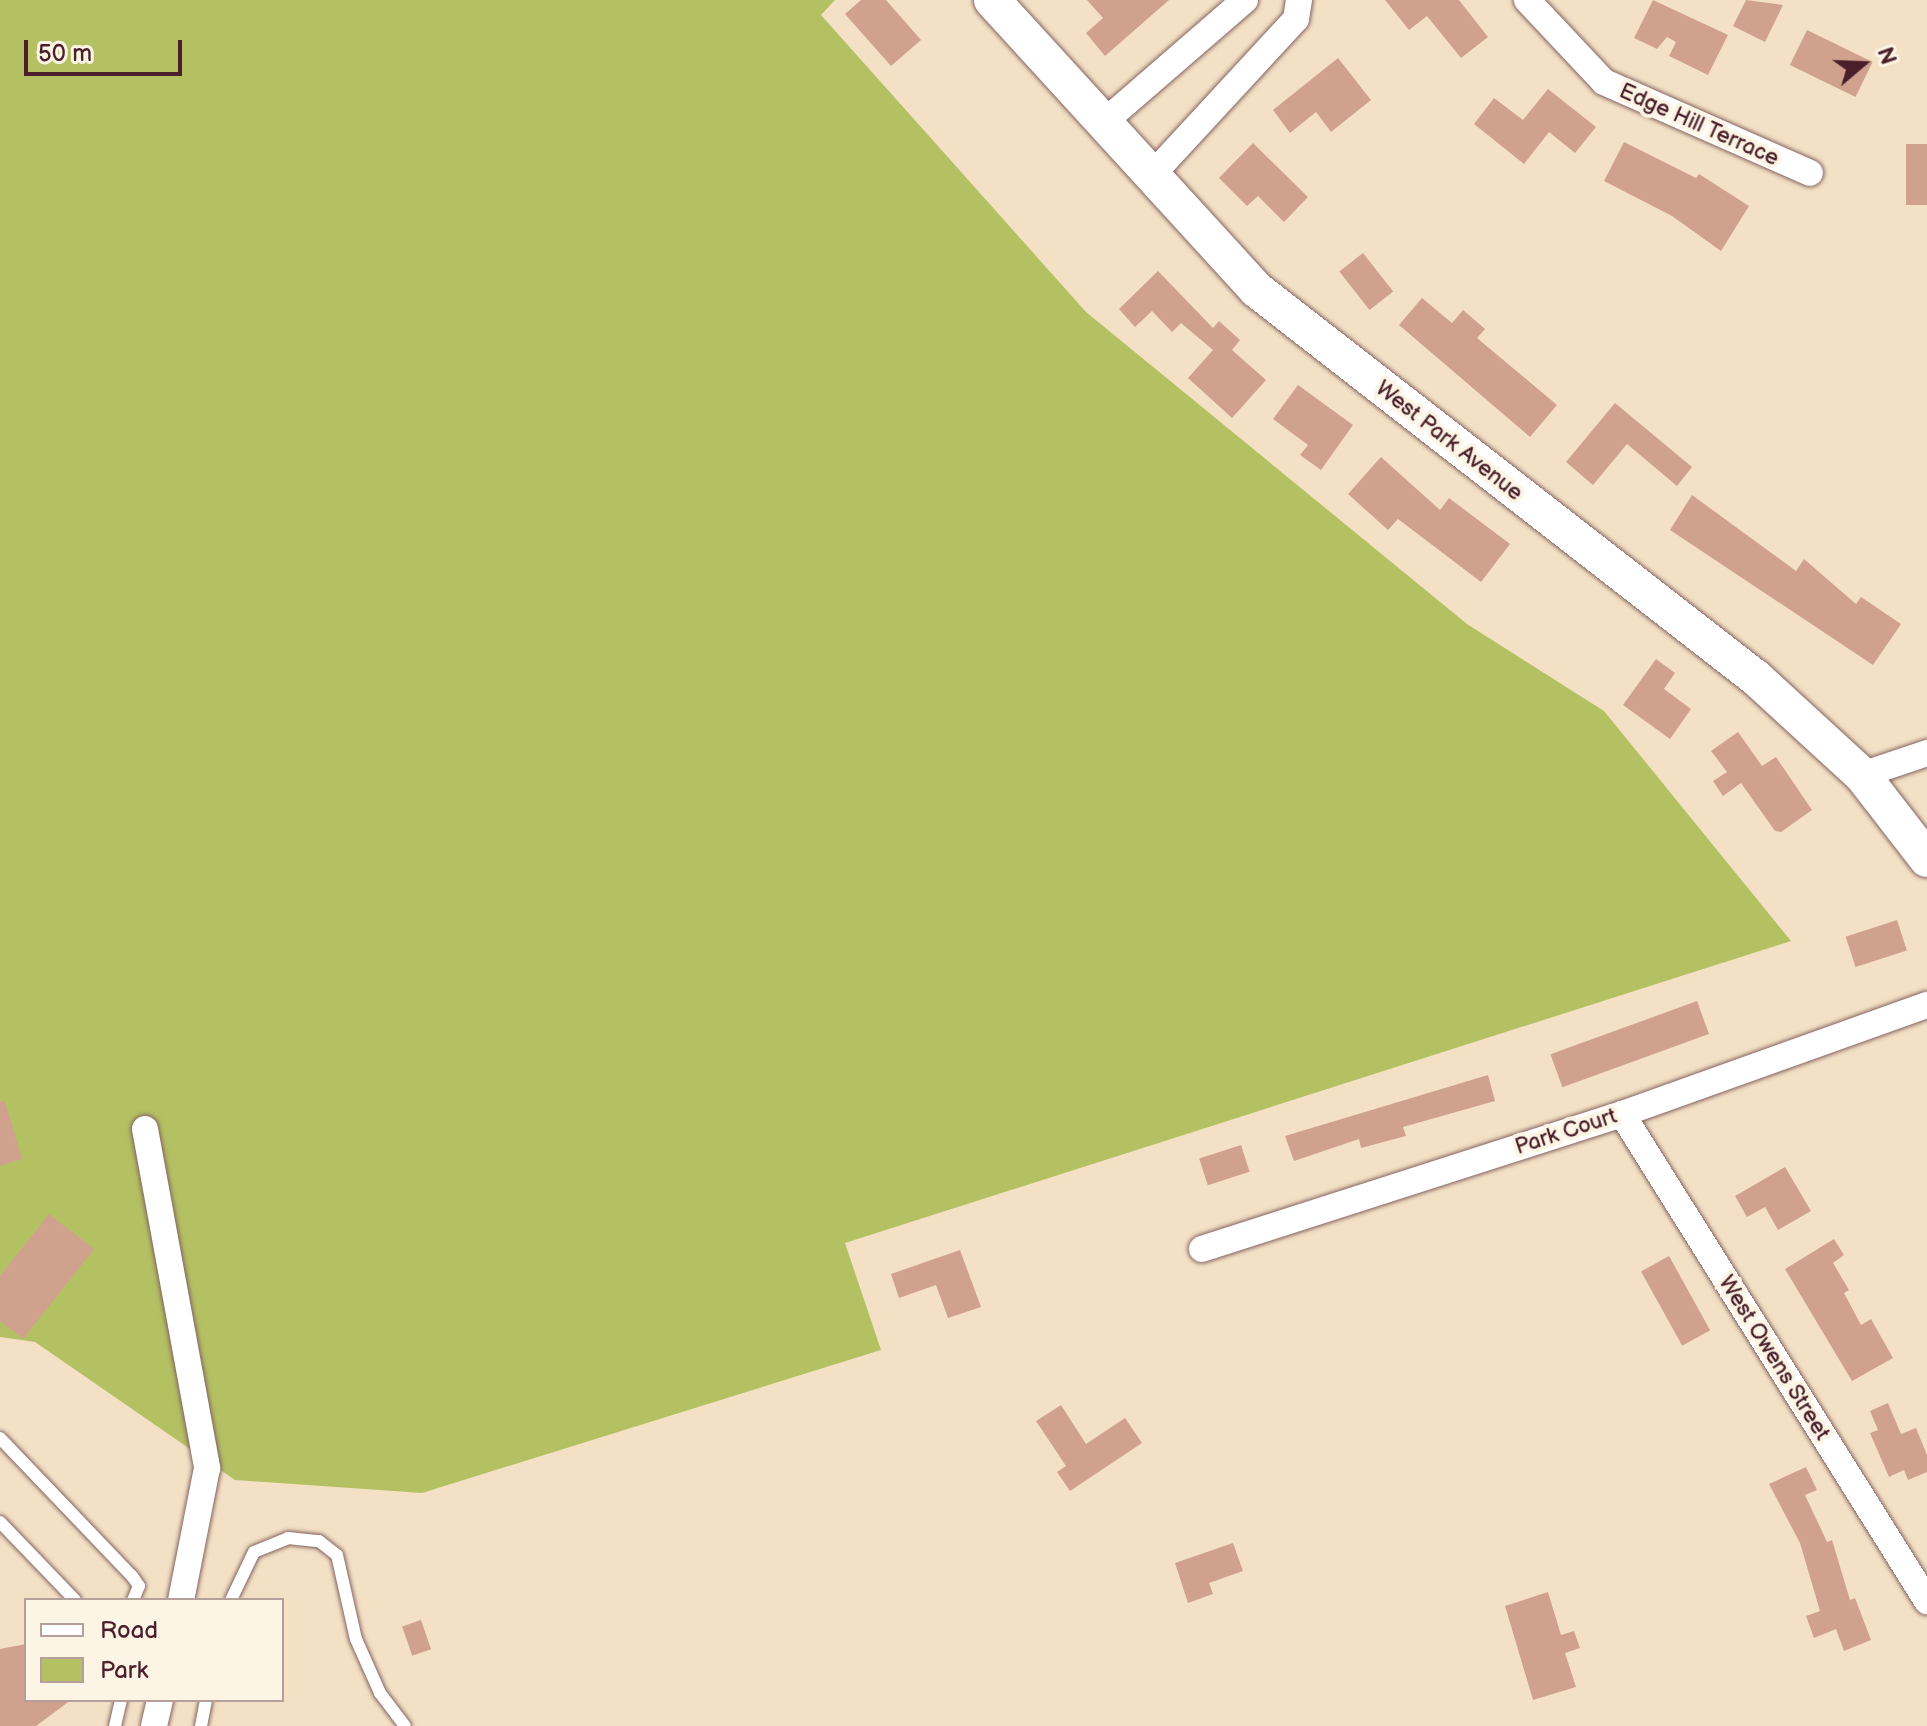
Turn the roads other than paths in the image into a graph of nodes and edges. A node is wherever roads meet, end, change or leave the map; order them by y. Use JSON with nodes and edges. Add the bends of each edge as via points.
{"nodes":[{"id":1,"x":992,"y":0,"type":"edge"},
{"id":2,"x":1245,"y":0,"type":"edge"},
{"id":3,"x":1299,"y":0,"type":"edge"},
{"id":4,"x":1527,"y":0,"type":"edge"},
{"id":5,"x":1103,"y":123,"type":"junction"},
{"id":6,"x":1810,"y":173,"type":"dead end"},
{"id":7,"x":1152,"y":175,"type":"junction"},
{"id":8,"x":1927,"y":753,"type":"edge"},
{"id":9,"x":1862,"y":775,"type":"junction"},
{"id":10,"x":1927,"y":859,"type":"edge"},
{"id":11,"x":1927,"y":1005,"type":"edge"},
{"id":12,"x":1622,"y":1114,"type":"junction"},
{"id":13,"x":145,"y":1129,"type":"dead end"},
{"id":14,"x":1202,"y":1249,"type":"dead end"},
{"id":15,"x":0,"y":1438,"type":"edge"},
{"id":16,"x":0,"y":1522,"type":"edge"},
{"id":17,"x":73,"y":1598,"type":"edge"},
{"id":18,"x":137,"y":1598,"type":"edge"},
{"id":19,"x":181,"y":1598,"type":"edge"},
{"id":20,"x":232,"y":1598,"type":"edge"},
{"id":21,"x":1927,"y":1601,"type":"edge"},
{"id":22,"x":121,"y":1702,"type":"edge"},
{"id":23,"x":160,"y":1702,"type":"edge"},
{"id":24,"x":206,"y":1702,"type":"edge"},
{"id":25,"x":115,"y":1726,"type":"edge"},
{"id":26,"x":154,"y":1726,"type":"edge"},
{"id":27,"x":201,"y":1726,"type":"edge"},
{"id":28,"x":405,"y":1726,"type":"edge"}],
"edges":[{"from":1,"to":5,"type":"street","name":"West Park Avenue"},
{"from":2,"to":5,"type":"street"},
{"from":3,"to":7,"type":"street","via":[[1296,19]]},
{"from":4,"to":6,"type":"street","name":"Edge Hill Terrace","via":[[1604,82]]},
{"from":5,"to":7,"type":"street","name":"West Park Avenue"},
{"from":7,"to":9,"type":"street","name":"West Park Avenue","via":[[1257,290],[1756,678]]},
{"from":8,"to":9,"type":"street"},
{"from":9,"to":10,"type":"street","name":"West Park Avenue"},
{"from":11,"to":12,"type":"street","name":"Park Court"},
{"from":12,"to":14,"type":"street","name":"Park Court"},
{"from":12,"to":21,"type":"street","name":"West Owens Street"},
{"from":13,"to":19,"type":"street","via":[[207,1468]]},
{"from":15,"to":18,"type":"lane","via":[[132,1576],[139,1586]]},
{"from":16,"to":17,"type":"lane"},
{"from":20,"to":28,"type":"lane","via":[[254,1552],[288,1538],[319,1541],[337,1555],[356,1639],[380,1693]]},
{"from":22,"to":25,"type":"lane"},
{"from":23,"to":26,"type":"street"},
{"from":24,"to":27,"type":"lane"}]}
